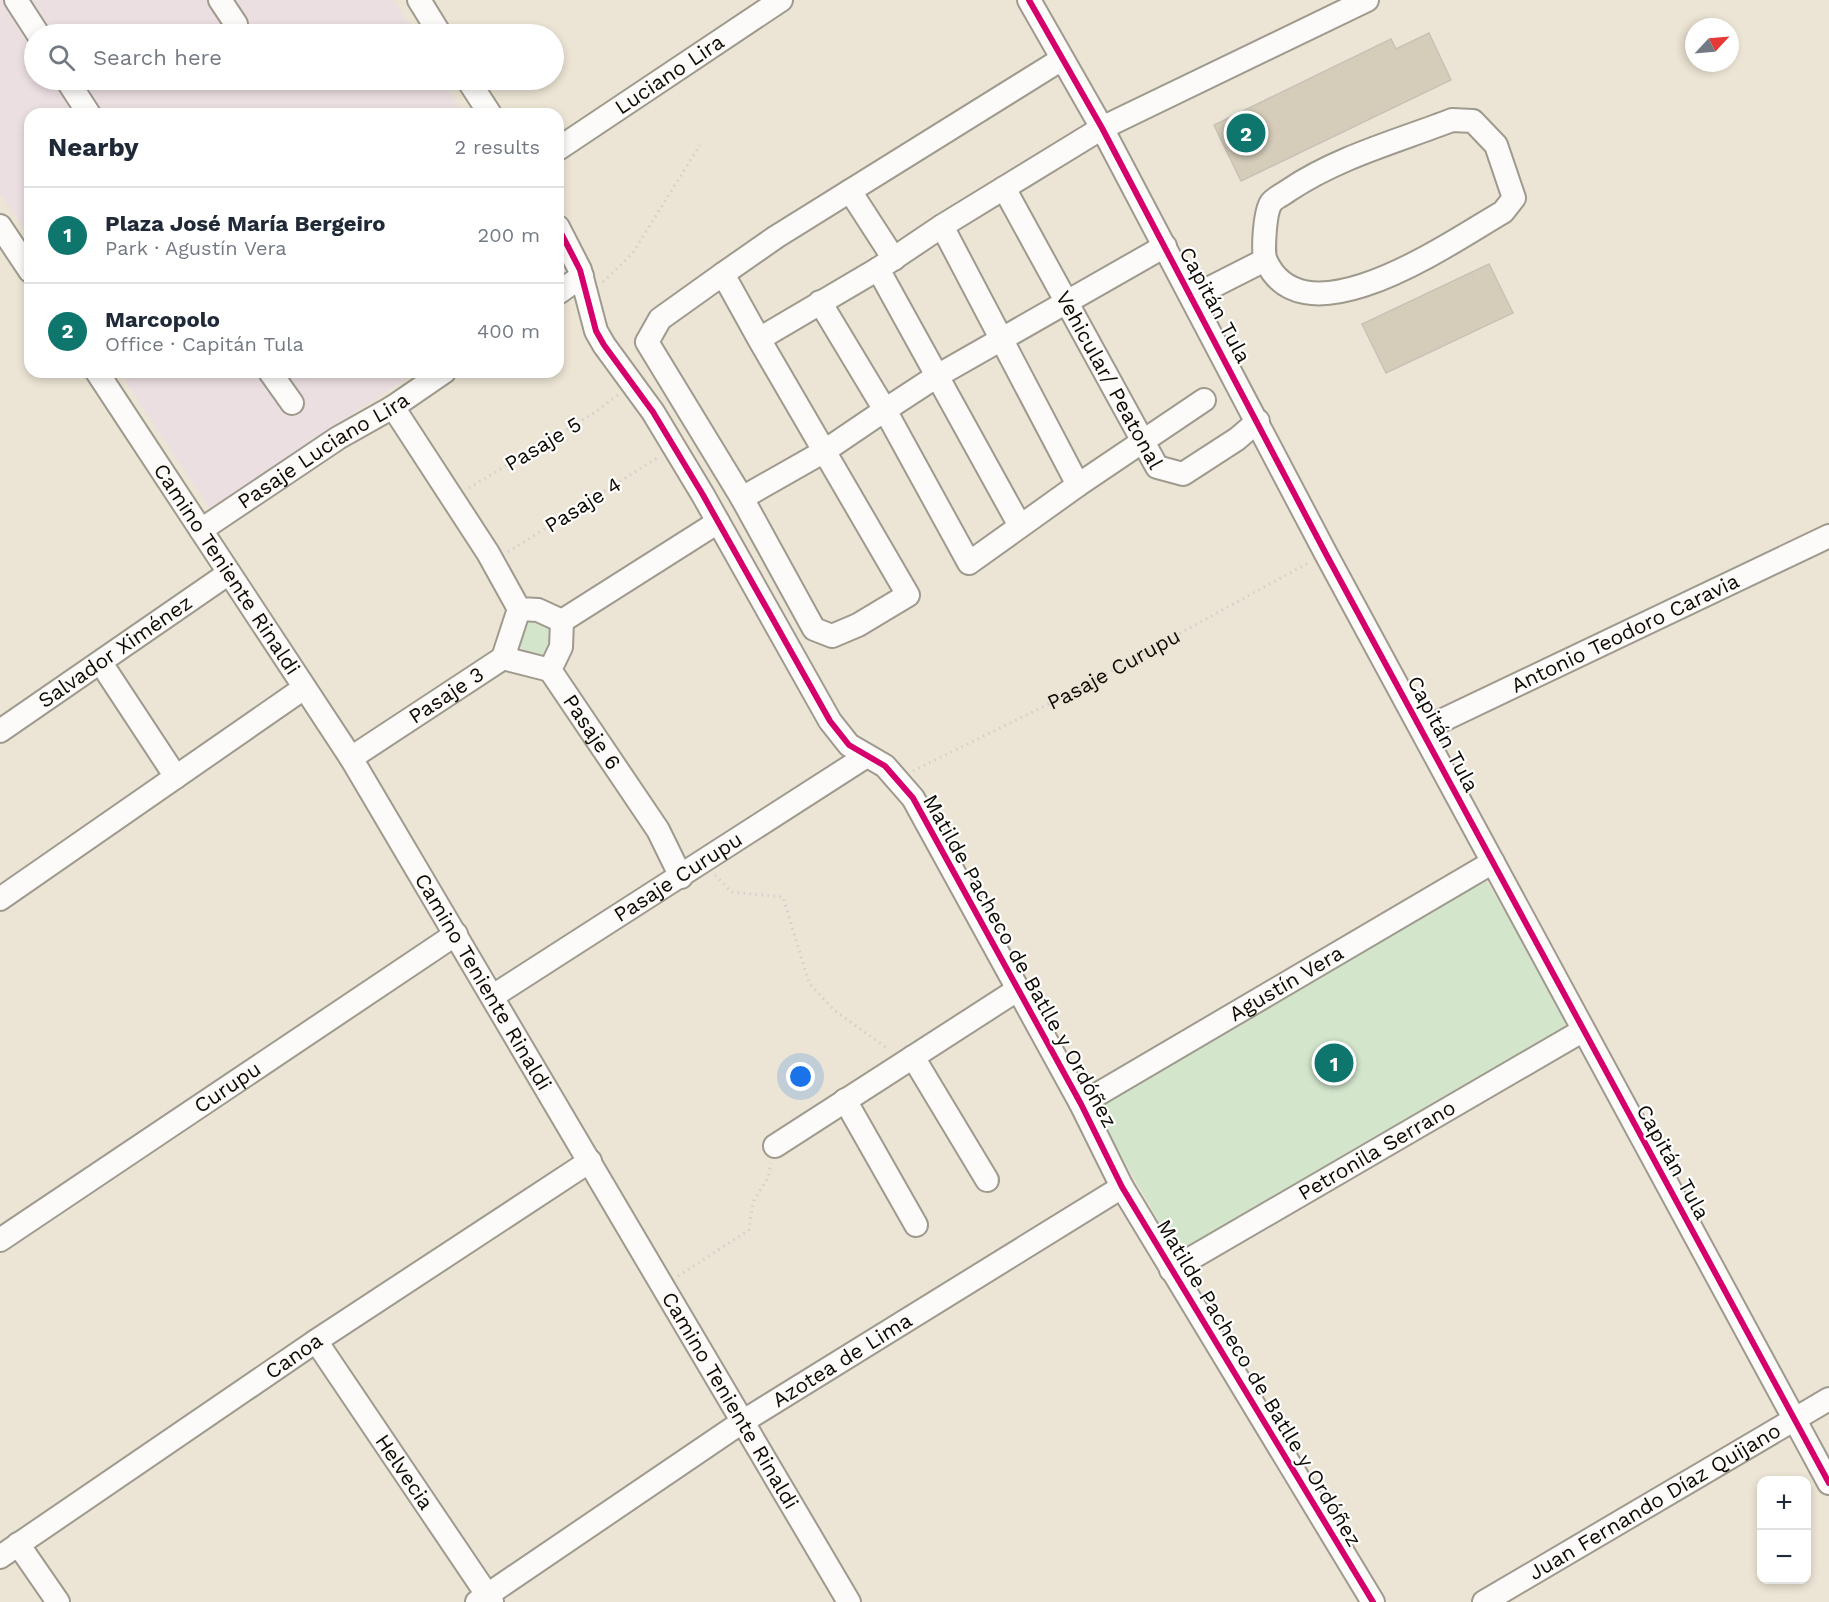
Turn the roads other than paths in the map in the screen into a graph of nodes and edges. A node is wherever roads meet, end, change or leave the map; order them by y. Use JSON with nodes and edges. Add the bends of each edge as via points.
{"nodes":[{"id":1,"x":16,"y":0,"type":"edge"},
{"id":2,"x":220,"y":0,"type":"edge"},
{"id":3,"x":419,"y":0,"type":"edge"},
{"id":4,"x":782,"y":0,"type":"edge"},
{"id":5,"x":1029,"y":0,"type":"edge"},
{"id":6,"x":1367,"y":0,"type":"edge"},
{"id":7,"x":32,"y":24,"type":"edge"},
{"id":8,"x":236,"y":24,"type":"dead end"},
{"id":9,"x":434,"y":24,"type":"edge"},
{"id":10,"x":1062,"y":59,"type":"junction"},
{"id":11,"x":73,"y":90,"type":"edge"},
{"id":12,"x":474,"y":90,"type":"edge"},
{"id":13,"x":85,"y":108,"type":"edge"},
{"id":14,"x":486,"y":108,"type":"edge"},
{"id":15,"x":1102,"y":128,"type":"junction"},
{"id":16,"x":564,"y":145,"type":"edge"},
{"id":17,"x":1004,"y":188,"type":"junction"},
{"id":18,"x":850,"y":191,"type":"junction"},
{"id":19,"x":0,"y":226,"type":"edge"},
{"id":20,"x":942,"y":226,"type":"junction"},
{"id":21,"x":564,"y":239,"type":"edge"},
{"id":22,"x":1165,"y":246,"type":"junction"},
{"id":23,"x":23,"y":247,"type":"edge"},
{"id":24,"x":1265,"y":260,"type":"junction"},
{"id":25,"x":886,"y":264,"type":"junction"},
{"id":26,"x":723,"y":274,"type":"junction"},
{"id":27,"x":582,"y":276,"type":"junction"},
{"id":28,"x":564,"y":289,"type":"edge"},
{"id":29,"x":1192,"y":297,"type":"junction"},
{"id":30,"x":820,"y":302,"type":"junction"},
{"id":31,"x":1065,"y":303,"type":"junction"},
{"id":32,"x":759,"y":339,"type":"junction"},
{"id":33,"x":1001,"y":339,"type":"junction"},
{"id":34,"x":937,"y":376,"type":"junction"},
{"id":35,"x":100,"y":378,"type":"edge"},
{"id":36,"x":274,"y":378,"type":"edge"},
{"id":37,"x":435,"y":378,"type":"edge"},
{"id":38,"x":1204,"y":400,"type":"dead end"},
{"id":39,"x":292,"y":403,"type":"dead end"},
{"id":40,"x":393,"y":407,"type":"junction"},
{"id":41,"x":885,"y":410,"type":"junction"},
{"id":42,"x":1258,"y":421,"type":"junction"},
{"id":43,"x":1144,"y":443,"type":"junction"},
{"id":44,"x":823,"y":452,"type":"junction"},
{"id":45,"x":1078,"y":485,"type":"junction"},
{"id":46,"x":742,"y":498,"type":"junction"},
{"id":47,"x":718,"y":522,"type":"junction"},
{"id":48,"x":1020,"y":526,"type":"junction"},
{"id":49,"x":201,"y":530,"type":"junction"},
{"id":50,"x":1829,"y":536,"type":"edge"},
{"id":51,"x":229,"y":573,"type":"junction"},
{"id":52,"x":519,"y":609,"type":"junction"},
{"id":53,"x":562,"y":621,"type":"junction"},
{"id":54,"x":504,"y":658,"type":"junction"},
{"id":55,"x":101,"y":663,"type":"junction"},
{"id":56,"x":550,"y":670,"type":"junction"},
{"id":57,"x":304,"y":687,"type":"junction"},
{"id":58,"x":1422,"y":730,"type":"junction"},
{"id":59,"x":0,"y":731,"type":"edge"},
{"id":60,"x":865,"y":757,"type":"junction"},
{"id":61,"x":351,"y":759,"type":"junction"},
{"id":62,"x":176,"y":777,"type":"junction"},
{"id":63,"x":1493,"y":861,"type":"junction"},
{"id":64,"x":681,"y":877,"type":"junction"},
{"id":65,"x":0,"y":899,"type":"edge"},
{"id":66,"x":456,"y":934,"type":"junction"},
{"id":67,"x":1017,"y":990,"type":"junction"},
{"id":68,"x":493,"y":996,"type":"junction"},
{"id":69,"x":1582,"y":1030,"type":"junction"},
{"id":70,"x":913,"y":1057,"type":"junction"},
{"id":71,"x":845,"y":1100,"type":"junction"},
{"id":72,"x":1081,"y":1104,"type":"junction"},
{"id":73,"x":775,"y":1146,"type":"road end"},
{"id":74,"x":590,"y":1161,"type":"junction"},
{"id":75,"x":987,"y":1180,"type":"dead end"},
{"id":76,"x":1122,"y":1186,"type":"junction"},
{"id":77,"x":916,"y":1226,"type":"dead end"},
{"id":78,"x":0,"y":1240,"type":"edge"},
{"id":79,"x":1171,"y":1270,"type":"junction"},
{"id":80,"x":316,"y":1341,"type":"junction"},
{"id":81,"x":1829,"y":1399,"type":"edge"},
{"id":82,"x":1795,"y":1419,"type":"junction"},
{"id":83,"x":742,"y":1422,"type":"junction"},
{"id":84,"x":1829,"y":1484,"type":"edge"},
{"id":85,"x":9,"y":1551,"type":"edge"},
{"id":86,"x":485,"y":1600,"type":"edge"},
{"id":87,"x":58,"y":1602,"type":"edge"},
{"id":88,"x":849,"y":1602,"type":"edge"},
{"id":89,"x":1373,"y":1602,"type":"edge"},
{"id":90,"x":1484,"y":1602,"type":"edge"}],
"edges":[{"from":1,"to":7,"type":"street"},
{"from":2,"to":8,"type":"street"},
{"from":3,"to":9,"type":"street"},
{"from":4,"to":16,"type":"street","name":"Luciano Lira"},
{"from":5,"to":10,"type":"street","name":"Capitán Tula"},
{"from":6,"to":15,"type":"street"},
{"from":10,"to":15,"type":"street","name":"Capitán Tula"},
{"from":10,"to":18,"type":"street"},
{"from":11,"to":13,"type":"street"},
{"from":12,"to":14,"type":"street"},
{"from":15,"to":17,"type":"street"},
{"from":15,"to":22,"type":"street","name":"Capitán Tula"},
{"from":17,"to":20,"type":"street"},
{"from":17,"to":31,"type":"street","name":"Vehicular/ Peatonal"},
{"from":18,"to":25,"type":"street"},
{"from":18,"to":26,"type":"street"},
{"from":19,"to":23,"type":"street"},
{"from":20,"to":25,"type":"street"},
{"from":20,"to":33,"type":"street"},
{"from":21,"to":27,"type":"street","name":"Matilde Pacheco de Batlle y Ordóñez"},
{"from":22,"to":29,"type":"street","name":"Capitán Tula"},
{"from":22,"to":31,"type":"street"},
{"from":24,"to":24,"type":"street","via":[[1266,216],[1271,202],[1316,172],[1452,120],[1473,121],[1496,145],[1514,198],[1503,212],[1376,283],[1326,294],[1301,292],[1280,282]]},
{"from":24,"to":29,"type":"street"},
{"from":25,"to":30,"type":"street"},
{"from":25,"to":34,"type":"street"},
{"from":26,"to":32,"type":"street"},
{"from":26,"to":46,"type":"street","via":[[660,319],[647,342]]},
{"from":27,"to":28,"type":"street"},
{"from":27,"to":47,"type":"street","name":"Matilde Pacheco de Batlle y Ordóñez","via":[[596,331],[653,412]]},
{"from":29,"to":42,"type":"street","name":"Capitán Tula"},
{"from":30,"to":32,"type":"street"},
{"from":30,"to":41,"type":"street"},
{"from":31,"to":33,"type":"street"},
{"from":31,"to":43,"type":"street","name":"Vehicular/ Peatonal"},
{"from":32,"to":44,"type":"street"},
{"from":33,"to":34,"type":"street"},
{"from":33,"to":45,"type":"street"},
{"from":34,"to":41,"type":"street"},
{"from":34,"to":48,"type":"street"},
{"from":35,"to":49,"type":"street","name":"Camino Teniente Rinaldi"},
{"from":36,"to":39,"type":"street"},
{"from":37,"to":40,"type":"street","name":"Pasaje Luciano Lira"},
{"from":38,"to":43,"type":"street"},
{"from":40,"to":49,"type":"street","name":"Pasaje Luciano Lira","via":[[338,438]]},
{"from":40,"to":52,"type":"street"},
{"from":41,"to":44,"type":"street"},
{"from":41,"to":48,"type":"street","via":[[969,563]]},
{"from":42,"to":43,"type":"street","name":"Vehicular/ Peatonal","via":[[1183,474],[1157,467]]},
{"from":42,"to":58,"type":"street","name":"Capitán Tula"},
{"from":43,"to":45,"type":"street"},
{"from":44,"to":46,"type":"street"},
{"from":44,"to":46,"type":"street","via":[[908,595],[858,625],[832,636],[814,629]]},
{"from":45,"to":48,"type":"street"},
{"from":47,"to":53,"type":"street"},
{"from":47,"to":60,"type":"street","name":"Matilde Pacheco de Batlle y Ordóñez","via":[[830,721],[849,745]]},
{"from":49,"to":51,"type":"street","name":"Camino Teniente Rinaldi"},
{"from":50,"to":58,"type":"street","name":"Antonio Teodoro Caravia"},
{"from":51,"to":55,"type":"street","name":"Salvador Ximénez"},
{"from":51,"to":57,"type":"street","name":"Camino Teniente Rinaldi"},
{"from":52,"to":53,"type":"street","via":[[538,610]]},
{"from":52,"to":54,"type":"street"},
{"from":53,"to":56,"type":"street","name":"Pasaje 6","via":[[561,647]]},
{"from":54,"to":56,"type":"street","name":"Pasaje 3"},
{"from":54,"to":61,"type":"street","name":"Pasaje 3"},
{"from":55,"to":59,"type":"street","name":"Salvador Ximénez"},
{"from":55,"to":62,"type":"street"},
{"from":56,"to":64,"type":"street","name":"Pasaje 6","via":[[658,830]]},
{"from":57,"to":61,"type":"street","name":"Camino Teniente Rinaldi"},
{"from":57,"to":62,"type":"street"},
{"from":58,"to":63,"type":"street","name":"Capitán Tula"},
{"from":60,"to":64,"type":"street","name":"Pasaje Curupu"},
{"from":60,"to":67,"type":"street","name":"Matilde Pacheco de Batlle y Ordóñez","via":[[885,766],[913,798]]},
{"from":61,"to":66,"type":"street","name":"Camino Teniente Rinaldi"},
{"from":62,"to":65,"type":"street"},
{"from":63,"to":69,"type":"street","name":"Capitán Tula"},
{"from":63,"to":72,"type":"street","name":"Agustín Vera"},
{"from":64,"to":68,"type":"street","name":"Pasaje Curupu"},
{"from":66,"to":68,"type":"street","name":"Camino Teniente Rinaldi"},
{"from":66,"to":78,"type":"street","name":"Curupu"},
{"from":67,"to":70,"type":"street"},
{"from":67,"to":72,"type":"street","name":"Matilde Pacheco de Batlle y Ordóñez"},
{"from":68,"to":74,"type":"street","name":"Camino Teniente Rinaldi"},
{"from":69,"to":79,"type":"street","name":"Petronila Serrano"},
{"from":69,"to":82,"type":"street","name":"Capitán Tula"},
{"from":70,"to":71,"type":"street"},
{"from":70,"to":75,"type":"street"},
{"from":71,"to":73,"type":"street"},
{"from":71,"to":77,"type":"street"},
{"from":72,"to":76,"type":"street","name":"Matilde Pacheco de Batlle y Ordóñez"},
{"from":74,"to":80,"type":"street","name":"Canoa"},
{"from":74,"to":83,"type":"street","name":"Camino Teniente Rinaldi"},
{"from":76,"to":79,"type":"street","name":"Matilde Pacheco de Batlle y Ordóñez"},
{"from":76,"to":83,"type":"street","name":"Azotea de Lima"},
{"from":79,"to":89,"type":"street","name":"Matilde Pacheco de Batlle y Ordóñez"},
{"from":80,"to":85,"type":"street","name":"Canoa"},
{"from":80,"to":86,"type":"street","name":"Helvecia"},
{"from":81,"to":82,"type":"street","name":"Juan Fernando Díaz Quijano"},
{"from":82,"to":84,"type":"street","name":"Capitán Tula"},
{"from":82,"to":90,"type":"street","name":"Juan Fernando Díaz Quijano"},
{"from":83,"to":86,"type":"street","name":"Azotea de Lima"},
{"from":83,"to":88,"type":"street","name":"Camino Teniente Rinaldi"},
{"from":85,"to":87,"type":"street"}]}
